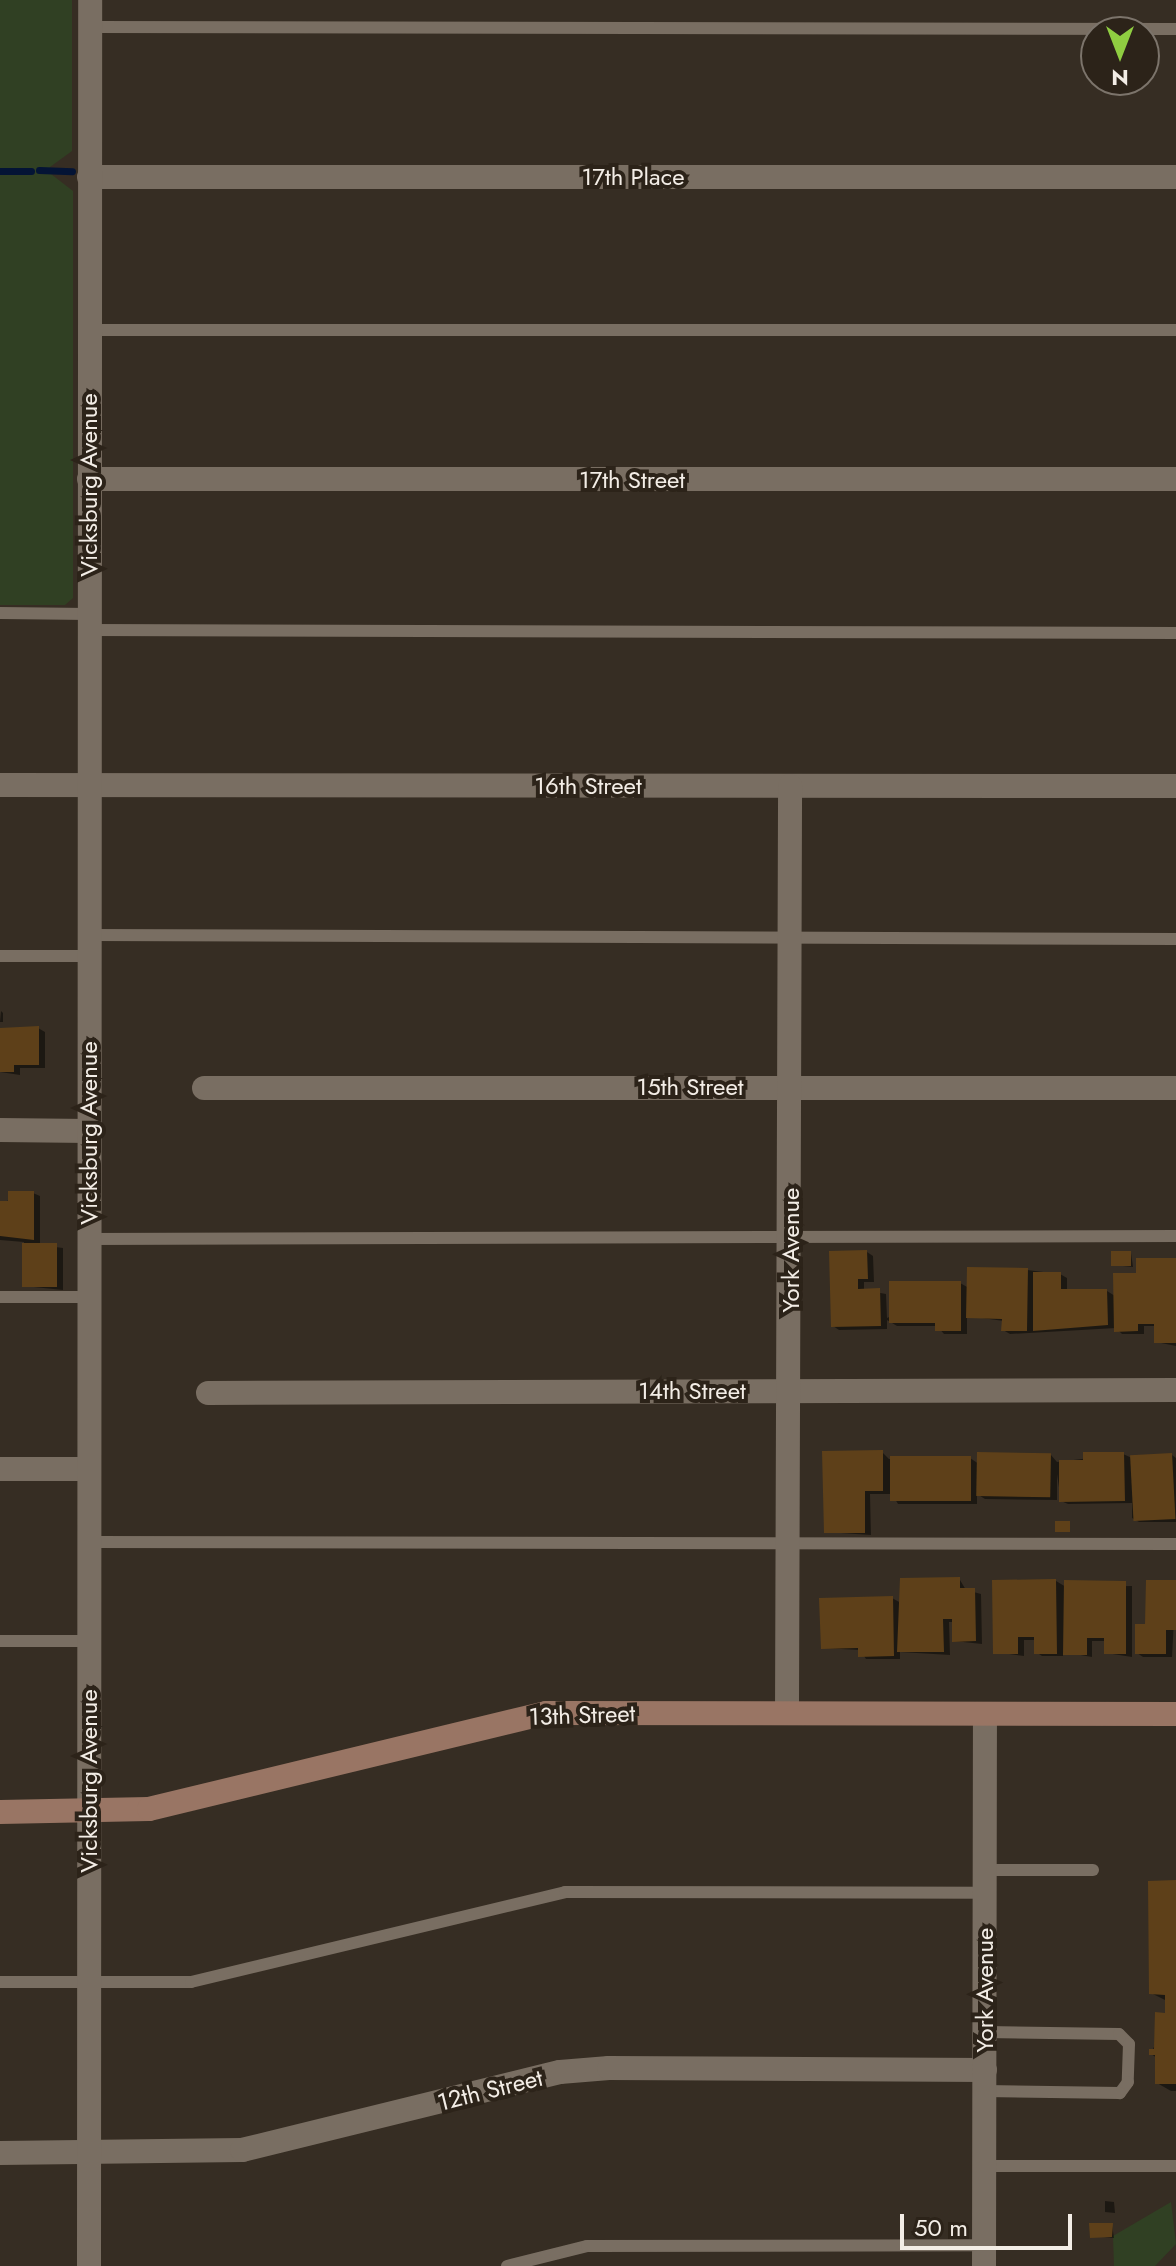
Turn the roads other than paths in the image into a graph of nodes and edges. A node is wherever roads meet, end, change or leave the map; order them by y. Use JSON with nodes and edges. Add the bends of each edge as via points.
{"nodes":[{"id":1,"x":90,"y":0,"type":"edge"},
{"id":2,"x":90,"y":27,"type":"junction"},
{"id":3,"x":1176,"y":29,"type":"edge"},
{"id":4,"x":89,"y":177,"type":"junction"},
{"id":5,"x":1176,"y":177,"type":"edge"},
{"id":6,"x":89,"y":330,"type":"junction"},
{"id":7,"x":1176,"y":330,"type":"edge"},
{"id":8,"x":89,"y":479,"type":"junction"},
{"id":9,"x":1176,"y":479,"type":"edge"},
{"id":10,"x":0,"y":613,"type":"edge"},
{"id":11,"x":89,"y":622,"type":"junction"},
{"id":12,"x":1176,"y":633,"type":"edge"},
{"id":13,"x":0,"y":785,"type":"edge"},
{"id":14,"x":89,"y":785,"type":"junction"},
{"id":15,"x":790,"y":786,"type":"junction"},
{"id":16,"x":1176,"y":786,"type":"edge"},
{"id":17,"x":1176,"y":939,"type":"edge"},
{"id":18,"x":790,"y":940,"type":"junction"},
{"id":19,"x":89,"y":946,"type":"junction"},
{"id":20,"x":0,"y":956,"type":"edge"},
{"id":21,"x":790,"y":1087,"type":"junction"},
{"id":22,"x":204,"y":1088,"type":"dead end"},
{"id":23,"x":1176,"y":1088,"type":"edge"},
{"id":24,"x":0,"y":1130,"type":"edge"},
{"id":25,"x":89,"y":1131,"type":"junction"},
{"id":26,"x":791,"y":1236,"type":"junction"},
{"id":27,"x":1176,"y":1236,"type":"edge"},
{"id":28,"x":89,"y":1239,"type":"junction"},
{"id":29,"x":0,"y":1297,"type":"edge"},
{"id":30,"x":89,"y":1297,"type":"junction"},
{"id":31,"x":1176,"y":1390,"type":"edge"},
{"id":32,"x":791,"y":1391,"type":"junction"},
{"id":33,"x":208,"y":1393,"type":"dead end"},
{"id":34,"x":0,"y":1469,"type":"edge"},
{"id":35,"x":89,"y":1469,"type":"junction"},
{"id":36,"x":89,"y":1542,"type":"junction"},
{"id":37,"x":788,"y":1544,"type":"junction"},
{"id":38,"x":1176,"y":1544,"type":"edge"},
{"id":39,"x":0,"y":1641,"type":"edge"},
{"id":40,"x":89,"y":1641,"type":"junction"},
{"id":41,"x":787,"y":1713,"type":"junction"},
{"id":42,"x":985,"y":1714,"type":"junction"},
{"id":43,"x":1176,"y":1714,"type":"edge"},
{"id":44,"x":0,"y":1812,"type":"edge"},
{"id":45,"x":89,"y":1812,"type":"junction"},
{"id":46,"x":1093,"y":1870,"type":"dead end"},
{"id":47,"x":985,"y":1881,"type":"junction"},
{"id":48,"x":0,"y":1982,"type":"edge"},
{"id":49,"x":89,"y":1982,"type":"junction"},
{"id":50,"x":985,"y":2032,"type":"junction"},
{"id":51,"x":985,"y":2080,"type":"junction"},
{"id":52,"x":0,"y":2153,"type":"edge"},
{"id":53,"x":89,"y":2153,"type":"junction"},
{"id":54,"x":984,"y":2166,"type":"junction"},
{"id":55,"x":1176,"y":2166,"type":"edge"},
{"id":56,"x":984,"y":2255,"type":"edge"},
{"id":57,"x":89,"y":2266,"type":"edge"},
{"id":58,"x":507,"y":2266,"type":"edge"}],
"edges":[{"from":1,"to":2,"type":"street","name":"Vicksburg Avenue"},
{"from":2,"to":3,"type":"lane"},
{"from":2,"to":4,"type":"street","name":"Vicksburg Avenue"},
{"from":4,"to":5,"type":"street","name":"17th Place"},
{"from":4,"to":6,"type":"street","name":"Vicksburg Avenue"},
{"from":6,"to":7,"type":"lane"},
{"from":6,"to":8,"type":"street","name":"Vicksburg Avenue"},
{"from":8,"to":9,"type":"street","name":"17th Street"},
{"from":8,"to":11,"type":"street","name":"Vicksburg Avenue"},
{"from":10,"to":11,"type":"lane"},
{"from":11,"to":12,"type":"lane"},
{"from":11,"to":14,"type":"street","name":"Vicksburg Avenue"},
{"from":13,"to":14,"type":"street","name":"16th Street"},
{"from":14,"to":15,"type":"street","name":"16th Street"},
{"from":14,"to":19,"type":"street","name":"Vicksburg Avenue"},
{"from":15,"to":16,"type":"street","name":"16th Street"},
{"from":15,"to":18,"type":"street","name":"York Avenue"},
{"from":17,"to":18,"type":"lane"},
{"from":18,"to":19,"type":"lane"},
{"from":18,"to":21,"type":"street","name":"York Avenue"},
{"from":19,"to":20,"type":"lane"},
{"from":19,"to":25,"type":"street","name":"Vicksburg Avenue"},
{"from":21,"to":22,"type":"street","name":"15th Street"},
{"from":21,"to":23,"type":"street","name":"15th Street"},
{"from":21,"to":26,"type":"street","name":"York Avenue"},
{"from":24,"to":25,"type":"street"},
{"from":25,"to":28,"type":"street","name":"Vicksburg Avenue"},
{"from":26,"to":27,"type":"lane"},
{"from":26,"to":28,"type":"lane"},
{"from":26,"to":32,"type":"street","name":"York Avenue"},
{"from":28,"to":30,"type":"street","name":"Vicksburg Avenue"},
{"from":29,"to":30,"type":"lane"},
{"from":30,"to":35,"type":"street","name":"Vicksburg Avenue"},
{"from":31,"to":32,"type":"street","name":"14th Street"},
{"from":32,"to":33,"type":"street","name":"14th Street"},
{"from":32,"to":37,"type":"street","name":"York Avenue"},
{"from":34,"to":35,"type":"street"},
{"from":35,"to":36,"type":"street","name":"Vicksburg Avenue"},
{"from":36,"to":37,"type":"lane"},
{"from":36,"to":40,"type":"street","name":"Vicksburg Avenue"},
{"from":37,"to":38,"type":"lane"},
{"from":37,"to":41,"type":"street","name":"York Avenue"},
{"from":39,"to":40,"type":"lane"},
{"from":40,"to":45,"type":"street","name":"Vicksburg Avenue"},
{"from":41,"to":42,"type":"street","name":"13th Street"},
{"from":41,"to":45,"type":"street","name":"13th Street","via":[[546,1713],[464,1729],[207,1799]]},
{"from":42,"to":43,"type":"street","name":"13th Street"},
{"from":42,"to":47,"type":"street","name":"York Avenue"},
{"from":44,"to":45,"type":"street","name":"13th Street"},
{"from":45,"to":49,"type":"street","name":"Vicksburg Avenue"},
{"from":46,"to":47,"type":"lane"},
{"from":47,"to":49,"type":"lane","via":[[565,1892],[191,1982]]},
{"from":47,"to":50,"type":"street","name":"York Avenue"},
{"from":48,"to":49,"type":"lane"},
{"from":49,"to":53,"type":"street","name":"Vicksburg Avenue"},
{"from":50,"to":51,"type":"street","name":"York Avenue"},
{"from":50,"to":51,"type":"lane","via":[[1119,2034],[1129,2044],[1128,2082],[1120,2093]]},
{"from":51,"to":53,"type":"street","name":"12th Street","via":[[560,2072],[242,2150]]},
{"from":51,"to":54,"type":"street","name":"York Avenue"},
{"from":52,"to":53,"type":"street","name":"12th Street"},
{"from":53,"to":57,"type":"street","name":"Vicksburg Avenue"},
{"from":54,"to":55,"type":"lane"},
{"from":54,"to":56,"type":"street","name":"York Avenue"},
{"from":56,"to":58,"type":"lane","via":[[587,2246]]}]}
